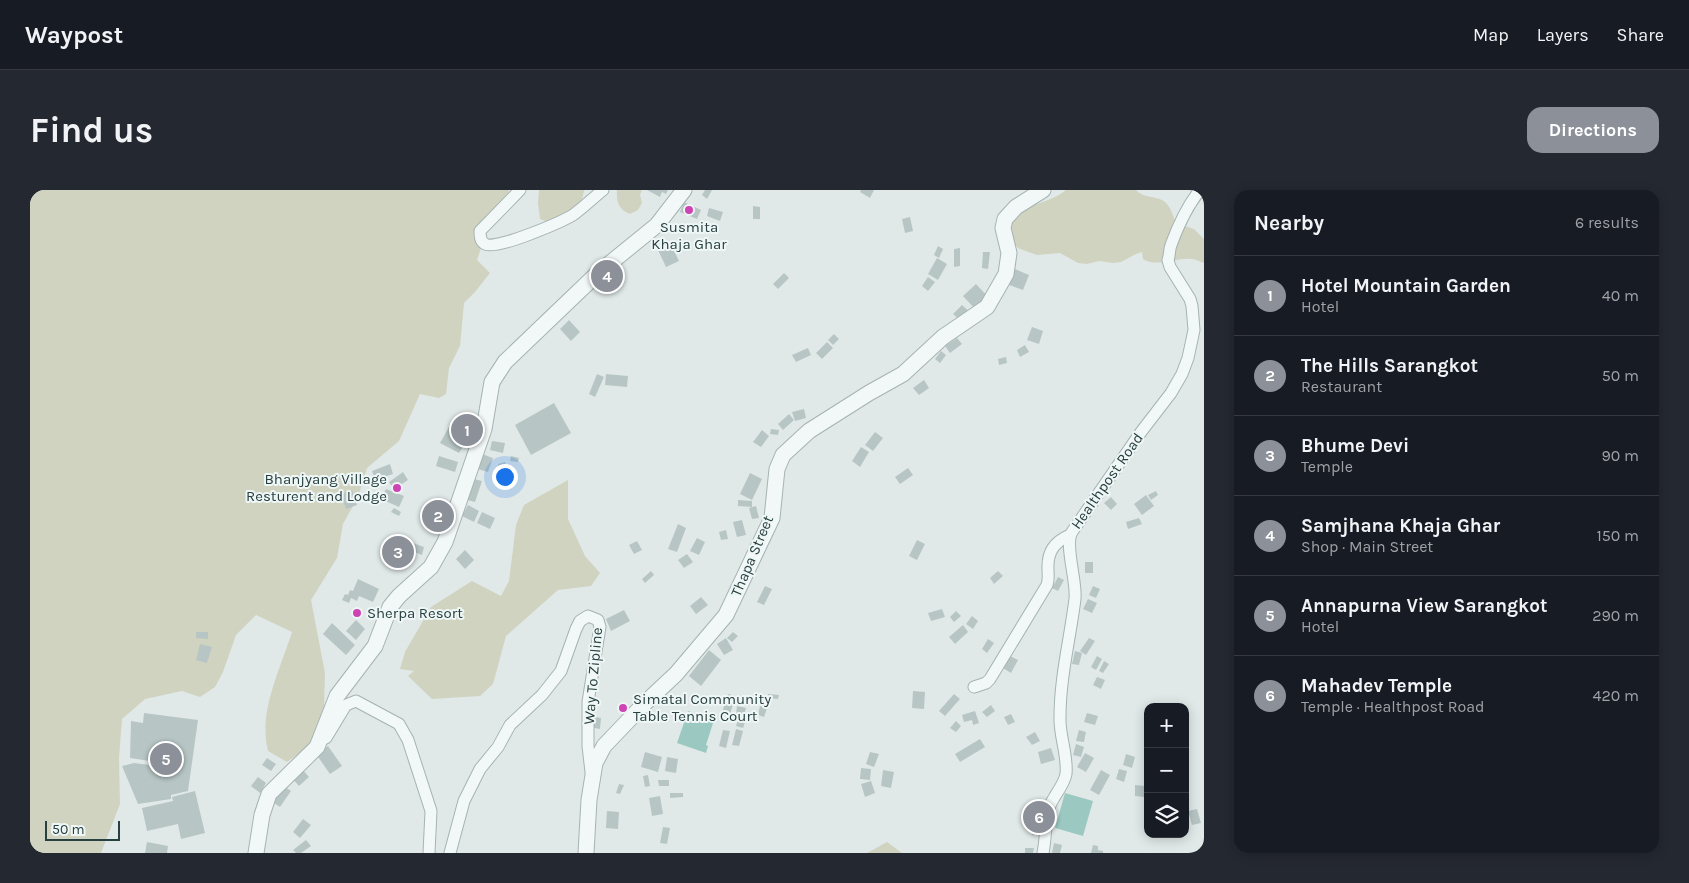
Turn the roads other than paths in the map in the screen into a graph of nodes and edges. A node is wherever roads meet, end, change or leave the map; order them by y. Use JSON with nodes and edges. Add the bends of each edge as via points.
{"nodes":[{"id":1,"x":520,"y":190,"type":"edge"},
{"id":2,"x":603,"y":190,"type":"edge"},
{"id":3,"x":684,"y":190,"type":"edge"},
{"id":4,"x":1043,"y":190,"type":"edge"},
{"id":5,"x":1200,"y":193,"type":"edge"},
{"id":6,"x":1070,"y":535,"type":"junction"},
{"id":7,"x":974,"y":688,"type":"dead end"},
{"id":8,"x":317,"y":747,"type":"junction"},
{"id":9,"x":592,"y":783,"type":"junction"},
{"id":10,"x":256,"y":853,"type":"edge"},
{"id":11,"x":429,"y":853,"type":"edge"},
{"id":12,"x":450,"y":853,"type":"edge"},
{"id":13,"x":586,"y":853,"type":"edge"},
{"id":14,"x":1043,"y":853,"type":"edge"}],
"edges":[{"from":1,"to":2,"type":"street","via":[[480,231],[480,237],[487,246],[550,227],[574,214]]},
{"from":3,"to":8,"type":"street","via":[[657,225],[598,273],[496,373],[484,429],[445,542],[431,566],[390,607],[376,646],[337,696]]},
{"from":4,"to":9,"type":"street","name":"Thapa Street","via":[[1016,207],[1005,219],[1006,274],[987,307],[942,337],[903,374],[809,431],[783,455],[777,469],[772,518],[726,615],[676,674],[604,746],[595,763]]},
{"from":5,"to":6,"type":"street","name":"Healthpost Road","via":[[1170,247],[1168,260],[1192,306],[1194,330],[1182,374]]},
{"from":6,"to":7,"type":"street","via":[[1054,544],[1048,555],[1047,585],[990,679]]},
{"from":6,"to":14,"type":"street","name":"Healthpost Road","via":[[1075,598],[1062,674],[1060,715],[1066,773],[1049,808]]},
{"from":8,"to":10,"type":"street","via":[[269,794]]},
{"from":8,"to":11,"type":"street","via":[[346,704],[356,701],[399,724],[408,740],[430,811]]},
{"from":9,"to":12,"type":"street","name":"Way To Zipline","via":[[588,702],[600,627],[598,620],[588,616],[576,629],[561,671],[542,695],[510,725],[480,769],[464,801]]},
{"from":9,"to":13,"type":"street","name":"Thapa Street"}]}
